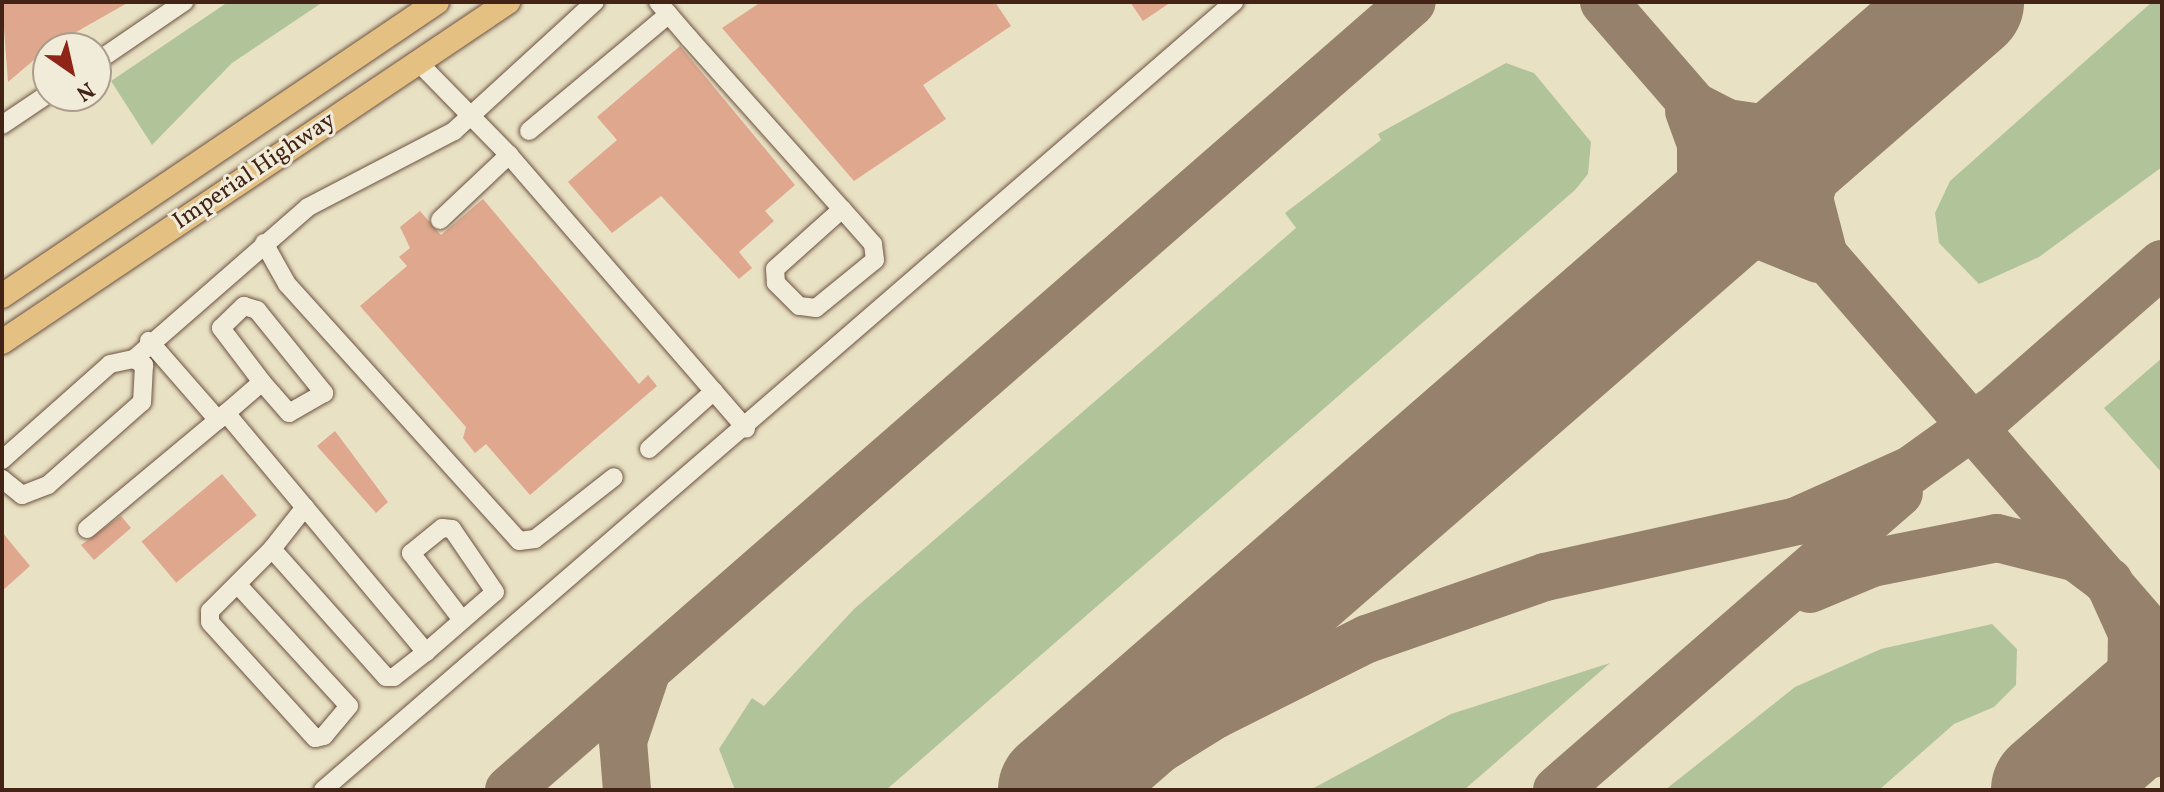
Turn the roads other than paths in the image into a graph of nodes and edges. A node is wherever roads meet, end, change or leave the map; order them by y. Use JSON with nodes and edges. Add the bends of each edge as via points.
{"nodes":[{"id":1,"x":184,"y":2,"type":"edge"},
{"id":2,"x":437,"y":2,"type":"edge"},
{"id":3,"x":508,"y":2,"type":"edge"},
{"id":4,"x":595,"y":2,"type":"edge"},
{"id":5,"x":1234,"y":2,"type":"edge"},
{"id":6,"x":663,"y":8,"type":"edge"},
{"id":7,"x":396,"y":31,"type":"junction"},
{"id":8,"x":112,"y":51,"type":"edge"},
{"id":9,"x":419,"y":63,"type":"junction"},
{"id":10,"x":32,"y":105,"type":"edge"},
{"id":11,"x":472,"y":114,"type":"junction"},
{"id":12,"x":2,"y":125,"type":"edge"},
{"id":13,"x":529,"y":131,"type":"dead end"},
{"id":14,"x":509,"y":155,"type":"junction"},
{"id":15,"x":842,"y":209,"type":"junction"},
{"id":16,"x":440,"y":220,"type":"dead end"},
{"id":17,"x":264,"y":243,"type":"junction"},
{"id":18,"x":2,"y":296,"type":"edge"},
{"id":19,"x":149,"y":341,"type":"junction"},
{"id":20,"x":2,"y":342,"type":"edge"},
{"id":21,"x":134,"y":359,"type":"junction"},
{"id":22,"x":262,"y":382,"type":"junction"},
{"id":23,"x":714,"y":391,"type":"junction"},
{"id":24,"x":222,"y":416,"type":"junction"},
{"id":25,"x":746,"y":429,"type":"junction"},
{"id":26,"x":649,"y":449,"type":"dead end"},
{"id":27,"x":2,"y":460,"type":"edge"},
{"id":28,"x":614,"y":477,"type":"dead end"},
{"id":29,"x":2,"y":479,"type":"edge"},
{"id":30,"x":305,"y":507,"type":"junction"},
{"id":31,"x":87,"y":529,"type":"dead end"},
{"id":32,"x":272,"y":549,"type":"junction"},
{"id":33,"x":238,"y":585,"type":"junction"},
{"id":34,"x":462,"y":620,"type":"junction"},
{"id":35,"x":426,"y":652,"type":"junction"},
{"id":36,"x":323,"y":790,"type":"edge"}],
"edges":[{"from":1,"to":8,"type":"street"},
{"from":2,"to":7,"type":"main road","name":"Imperial Highway"},
{"from":3,"to":9,"type":"main road","name":"Imperial Highway"},
{"from":4,"to":11,"type":"street"},
{"from":5,"to":25,"type":"street"},
{"from":6,"to":13,"type":"street"},
{"from":6,"to":15,"type":"street"},
{"from":7,"to":9,"type":"main road"},
{"from":7,"to":18,"type":"main road","name":"Imperial Highway"},
{"from":9,"to":11,"type":"street"},
{"from":9,"to":20,"type":"main road","name":"Imperial Highway"},
{"from":10,"to":12,"type":"street"},
{"from":11,"to":14,"type":"street"},
{"from":11,"to":17,"type":"street","via":[[434,146],[318,200]]},
{"from":14,"to":16,"type":"street"},
{"from":14,"to":23,"type":"street"},
{"from":15,"to":15,"type":"street","via":[[873,244],[875,260],[816,308],[799,306],[776,283],[775,269]]},
{"from":17,"to":19,"type":"street"},
{"from":17,"to":28,"type":"street","via":[[287,284],[519,541],[560,522]]},
{"from":19,"to":21,"type":"street"},
{"from":19,"to":24,"type":"street"},
{"from":21,"to":27,"type":"street","via":[[110,364]]},
{"from":21,"to":29,"type":"street","via":[[149,375],[142,402],[36,493],[22,495]]},
{"from":22,"to":22,"type":"street","via":[[221,328],[244,306],[257,310],[324,393],[289,413]]},
{"from":22,"to":24,"type":"street"},
{"from":23,"to":25,"type":"street"},
{"from":23,"to":26,"type":"street"},
{"from":24,"to":30,"type":"street"},
{"from":24,"to":31,"type":"street"},
{"from":25,"to":36,"type":"street"},
{"from":30,"to":32,"type":"street"},
{"from":30,"to":35,"type":"street"},
{"from":32,"to":33,"type":"street"},
{"from":32,"to":35,"type":"street","via":[[386,677]]},
{"from":33,"to":33,"type":"street","via":[[210,611],[210,622],[315,738],[324,736],[349,706]]},
{"from":34,"to":34,"type":"street","via":[[495,592],[494,581],[452,529],[442,528],[411,553]]},
{"from":34,"to":35,"type":"street"}]}
